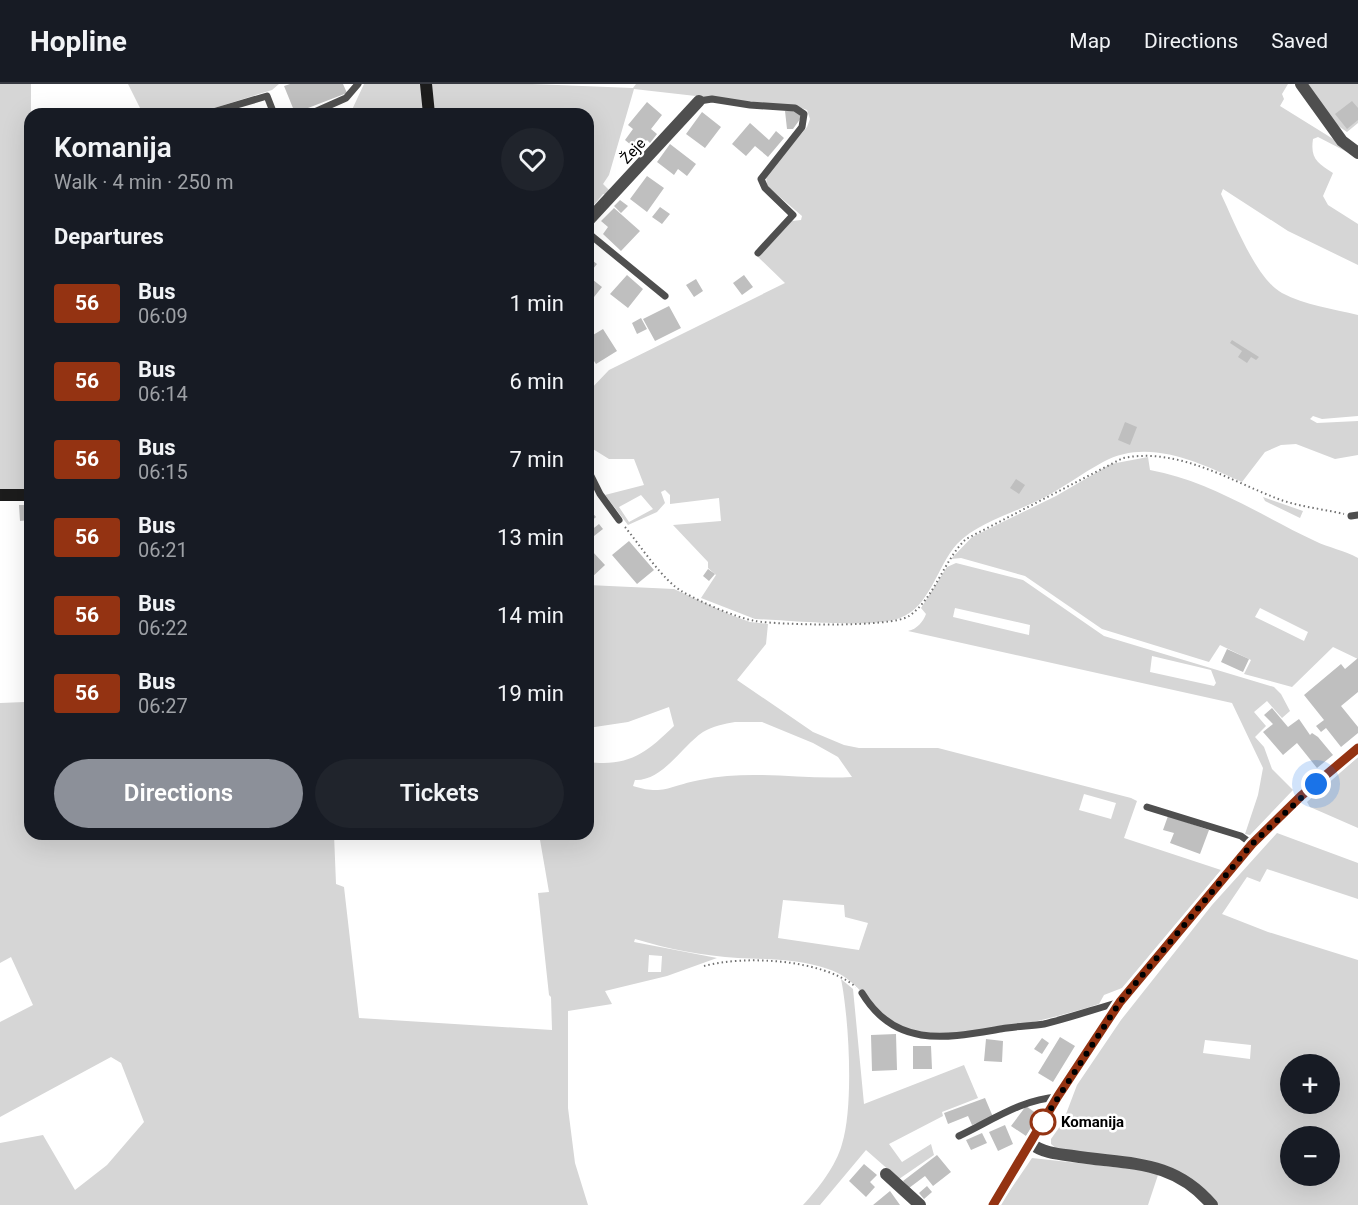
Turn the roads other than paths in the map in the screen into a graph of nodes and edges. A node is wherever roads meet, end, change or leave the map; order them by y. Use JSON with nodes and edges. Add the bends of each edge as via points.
{"nodes":[{"id":1,"x":358,"y":84,"type":"edge"},
{"id":2,"x":426,"y":84,"type":"edge"},
{"id":3,"x":1301,"y":84,"type":"edge"},
{"id":4,"x":699,"y":101,"type":"joint"},
{"id":5,"x":226,"y":108,"type":"edge"},
{"id":6,"x":272,"y":108,"type":"edge"},
{"id":7,"x":324,"y":108,"type":"edge"},
{"id":8,"x":428,"y":108,"type":"edge"},
{"id":9,"x":1358,"y":153,"type":"edge"},
{"id":10,"x":594,"y":215,"type":"edge"},
{"id":11,"x":594,"y":238,"type":"edge"},
{"id":12,"x":758,"y":253,"type":"dead end"},
{"id":13,"x":665,"y":296,"type":"dead end"},
{"id":14,"x":594,"y":482,"type":"edge"},
{"id":15,"x":0,"y":495,"type":"edge"},
{"id":16,"x":24,"y":495,"type":"edge"},
{"id":17,"x":619,"y":520,"type":"road end"},
{"id":18,"x":1358,"y":748,"type":"edge"},
{"id":19,"x":1147,"y":807,"type":"dead end"},
{"id":20,"x":1252,"y":844,"type":"junction"},
{"id":21,"x":862,"y":993,"type":"road end"},
{"id":22,"x":1120,"y":1002,"type":"junction"},
{"id":23,"x":1058,"y":1096,"type":"junction"},
{"id":24,"x":959,"y":1137,"type":"dead end"},
{"id":25,"x":1030,"y":1143,"type":"junction"},
{"id":26,"x":886,"y":1174,"type":"dead end"},
{"id":27,"x":920,"y":1205,"type":"edge"},
{"id":28,"x":993,"y":1205,"type":"edge"},
{"id":29,"x":1212,"y":1205,"type":"edge"}],
"edges":[{"from":1,"to":7,"type":"lane","via":[[346,98]]},
{"from":2,"to":8,"type":"street"},
{"from":3,"to":9,"type":"street","via":[[1342,141]]},
{"from":4,"to":10,"type":"street","name":"Žeje"},
{"from":4,"to":12,"type":"lane","via":[[795,108],[804,114],[802,127],[761,179],[765,188],[793,214]]},
{"from":5,"to":6,"type":"lane","via":[[267,96]]},
{"from":11,"to":13,"type":"lane"},
{"from":14,"to":17,"type":"lane"},
{"from":15,"to":16,"type":"street"},
{"from":18,"to":20,"type":"street"},
{"from":19,"to":20,"type":"lane","via":[[1240,836]]},
{"from":20,"to":22,"type":"street"},
{"from":21,"to":22,"type":"lane","via":[[871,1008],[889,1023],[927,1037],[1043,1024]]},
{"from":22,"to":23,"type":"street"},
{"from":23,"to":24,"type":"lane","via":[[1018,1106]]},
{"from":23,"to":25,"type":"street"},
{"from":25,"to":28,"type":"street"},
{"from":25,"to":29,"type":"street","via":[[1041,1151],[1107,1162],[1143,1163],[1179,1176]]},
{"from":26,"to":27,"type":"street"}]}
